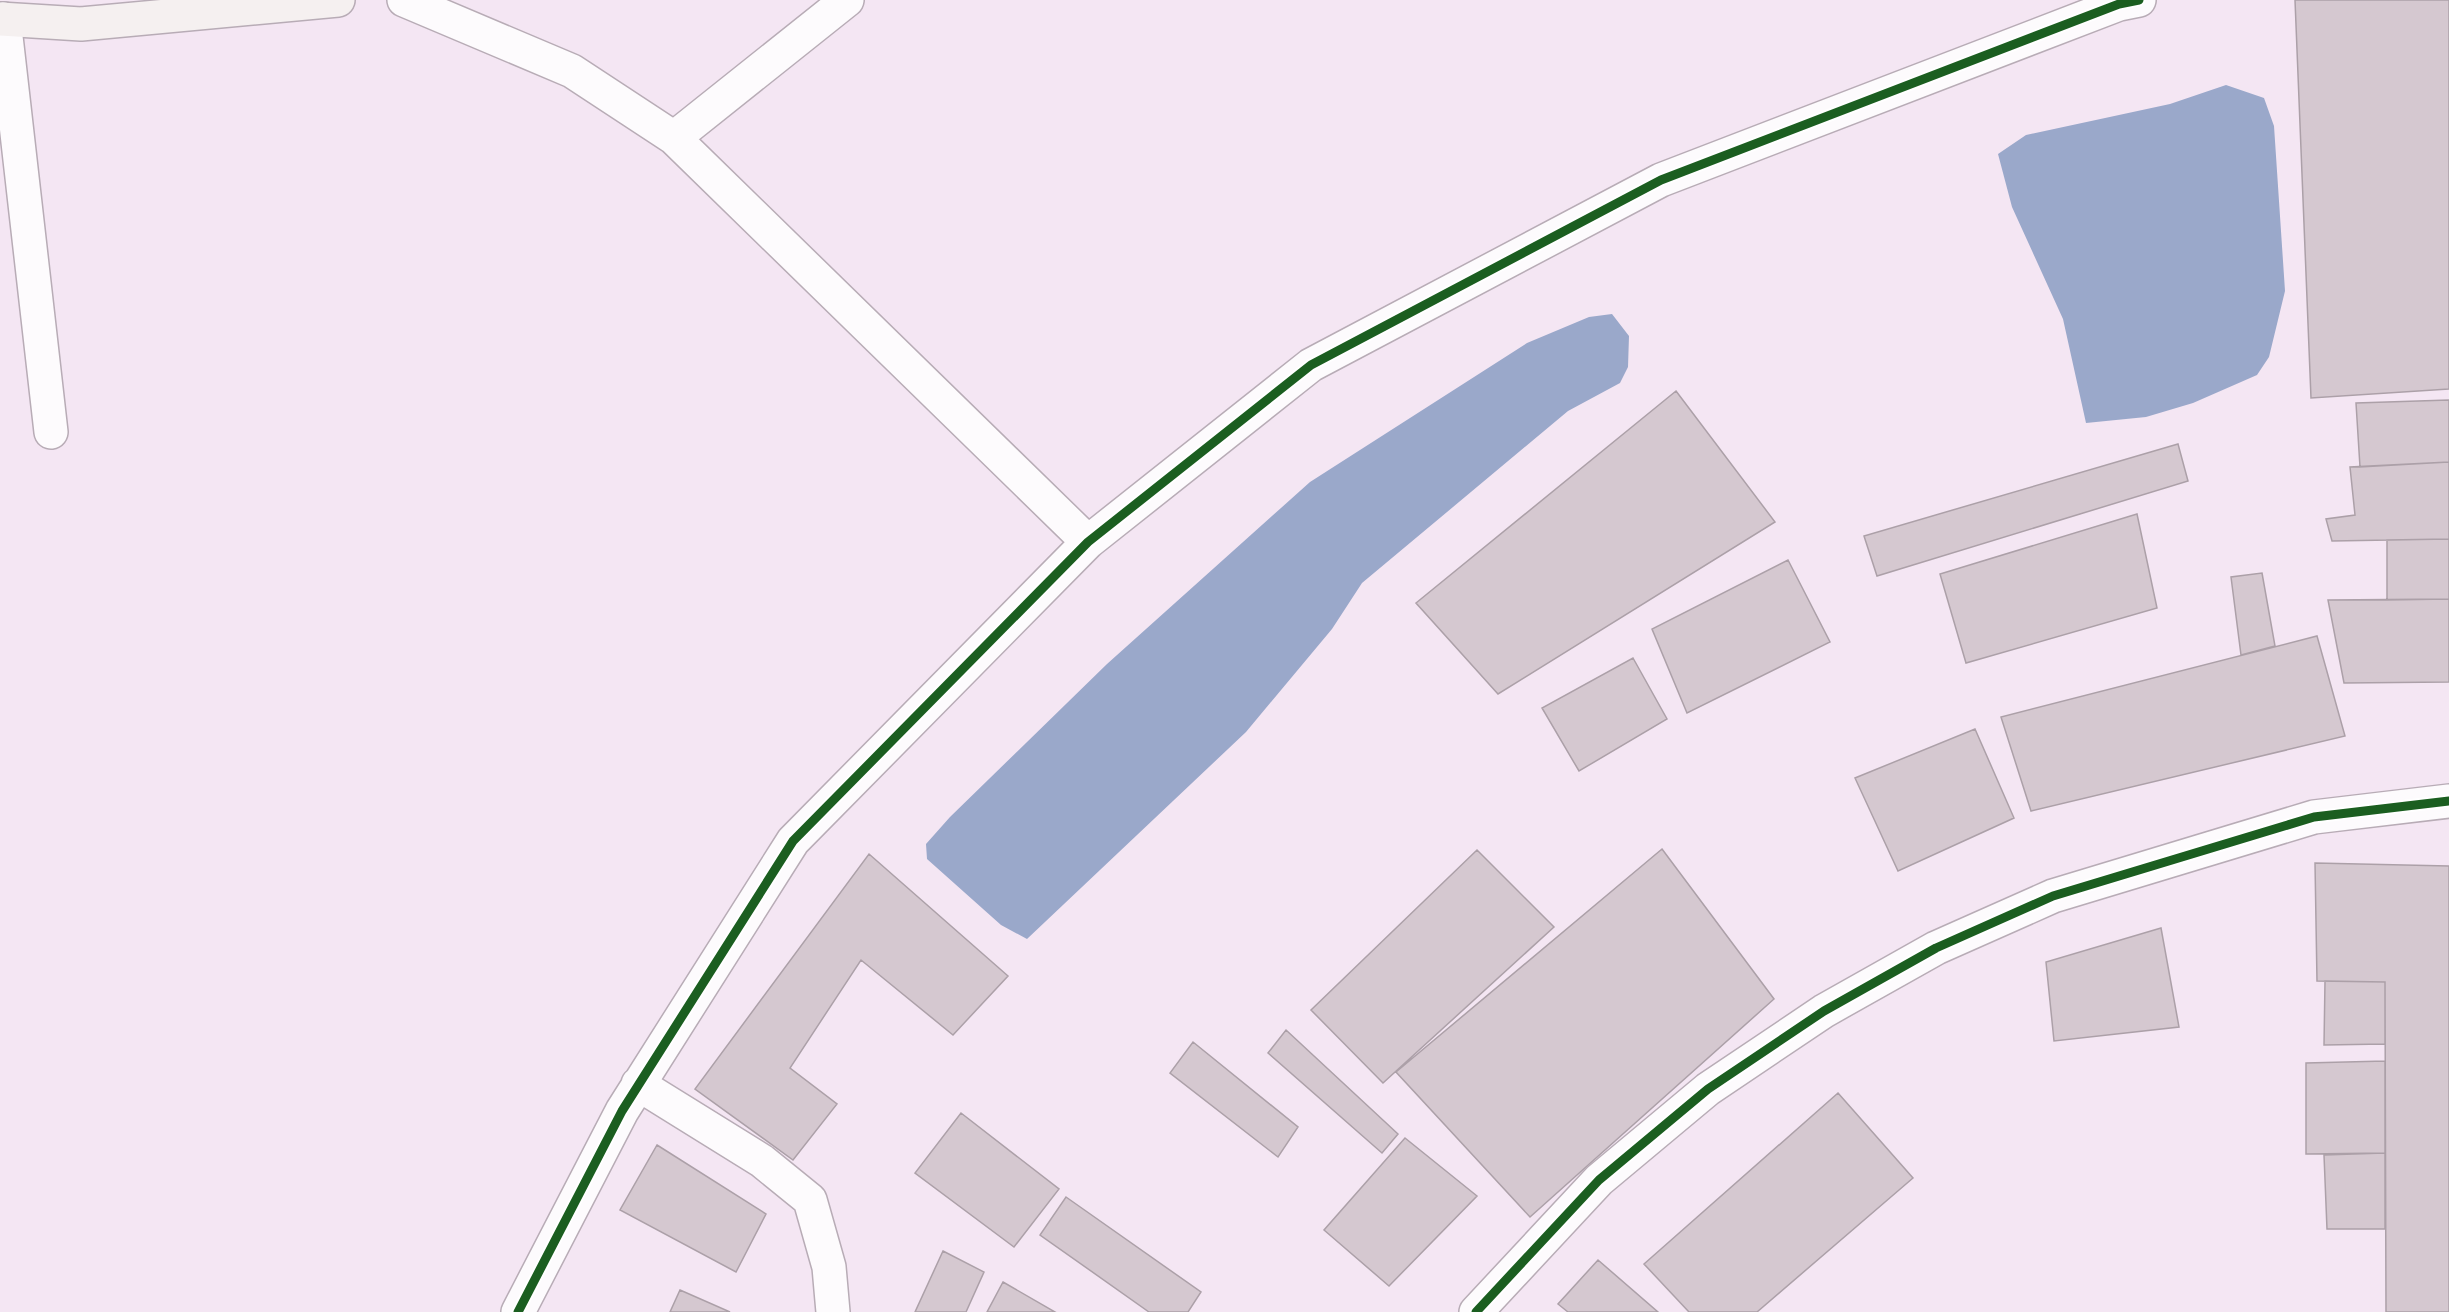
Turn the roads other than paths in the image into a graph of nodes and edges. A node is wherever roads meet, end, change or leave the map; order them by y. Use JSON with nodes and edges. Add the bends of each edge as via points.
{"nodes":[{"id":1,"x":338,"y":0,"type":"edge"},
{"id":2,"x":404,"y":0,"type":"edge"},
{"id":3,"x":847,"y":0,"type":"edge"},
{"id":4,"x":2139,"y":0,"type":"edge"},
{"id":5,"x":2,"y":19,"type":"edge"},
{"id":6,"x":674,"y":138,"type":"junction"},
{"id":7,"x":51,"y":432,"type":"dead end"},
{"id":8,"x":1088,"y":542,"type":"junction"},
{"id":9,"x":2449,"y":801,"type":"edge"},
{"id":10,"x":638,"y":1084,"type":"junction"},
{"id":11,"x":518,"y":1312,"type":"edge"},
{"id":12,"x":833,"y":1312,"type":"edge"},
{"id":13,"x":1476,"y":1312,"type":"edge"}],
"edges":[{"from":1,"to":5,"type":"main road","via":[[81,24]]},
{"from":2,"to":6,"type":"street","via":[[572,71]]},
{"from":3,"to":6,"type":"street"},
{"from":4,"to":8,"type":"street","via":[[2119,4],[1661,180],[1311,365]]},
{"from":5,"to":7,"type":"street"},
{"from":6,"to":8,"type":"street"},
{"from":8,"to":10,"type":"street","via":[[793,842]]},
{"from":9,"to":13,"type":"street","via":[[2314,817],[2053,896],[1936,948],[1824,1011],[1708,1089],[1599,1180]]},
{"from":10,"to":11,"type":"street"},
{"from":10,"to":12,"type":"street","via":[[762,1161],[810,1200],[829,1267]]}]}
